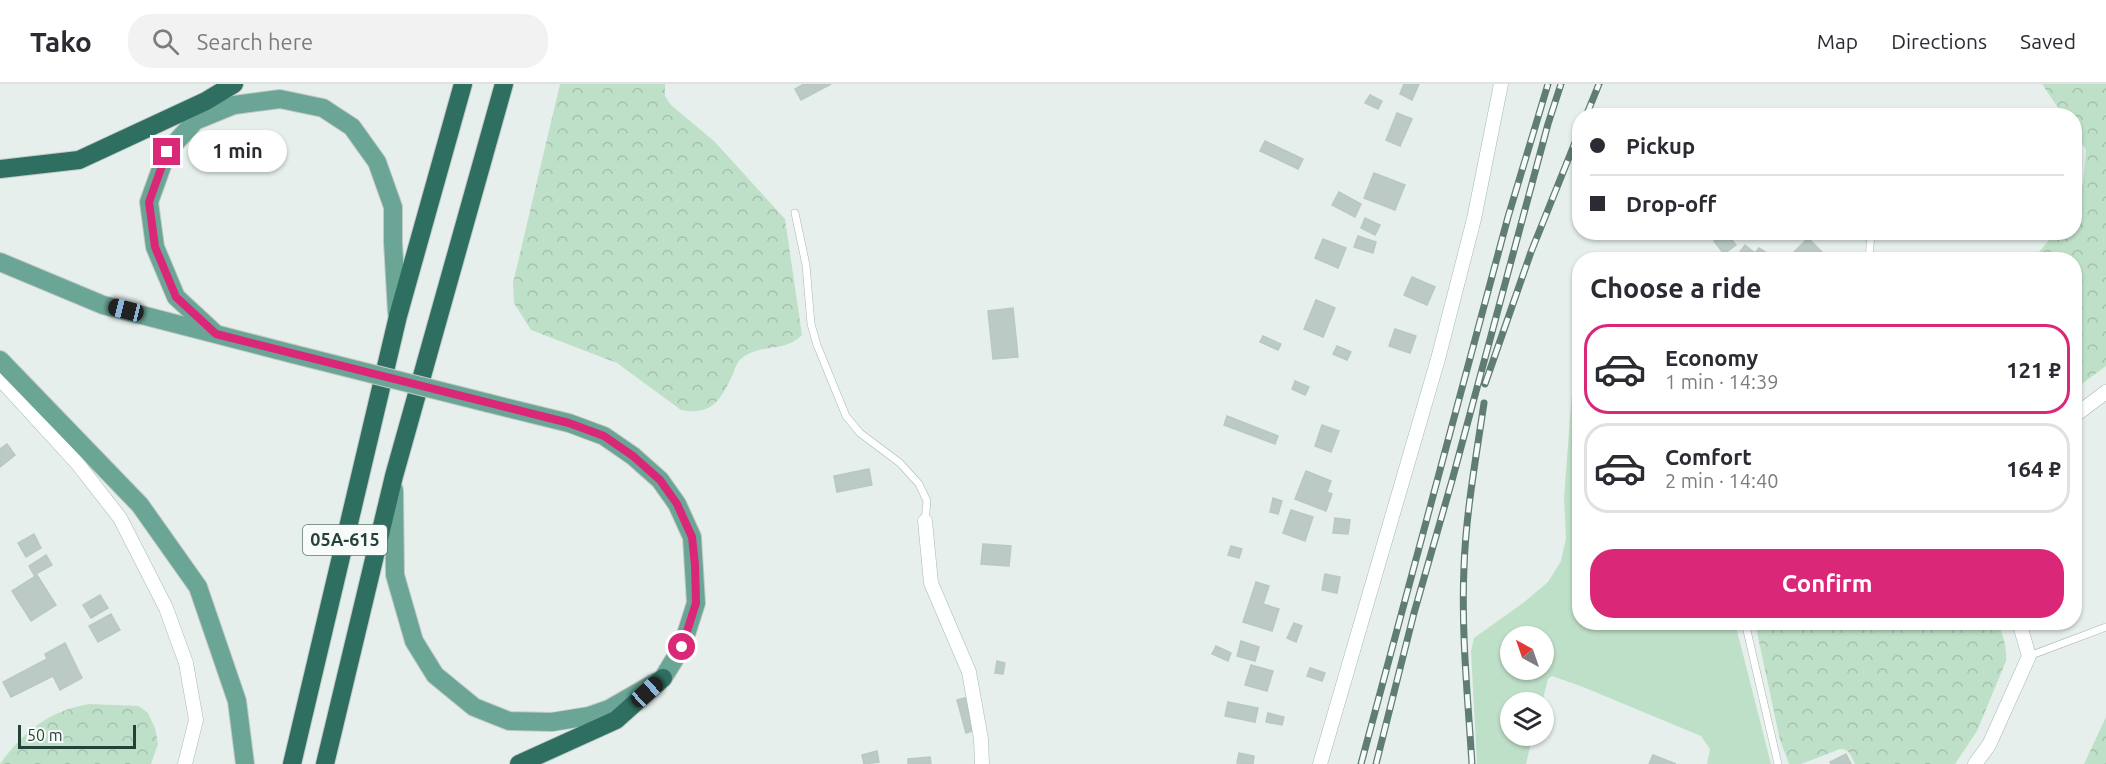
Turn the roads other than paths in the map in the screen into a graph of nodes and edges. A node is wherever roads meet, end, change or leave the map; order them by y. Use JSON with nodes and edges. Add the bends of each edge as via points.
{"nodes":[{"id":1,"x":234,"y":84,"type":"edge"},
{"id":2,"x":463,"y":84,"type":"edge"},
{"id":3,"x":504,"y":84,"type":"edge"},
{"id":4,"x":1501,"y":84,"type":"edge"},
{"id":5,"x":0,"y":169,"type":"edge"},
{"id":6,"x":795,"y":213,"type":"dead end"},
{"id":7,"x":0,"y":262,"type":"edge"},
{"id":8,"x":398,"y":316,"type":"junction"},
{"id":9,"x":216,"y":334,"type":"junction"},
{"id":10,"x":0,"y":360,"type":"edge"},
{"id":11,"x":0,"y":379,"type":"edge"},
{"id":12,"x":2106,"y":392,"type":"edge"},
{"id":13,"x":2082,"y":410,"type":"edge"},
{"id":14,"x":394,"y":476,"type":"junction"},
{"id":15,"x":925,"y":521,"type":"joint"},
{"id":16,"x":2106,"y":627,"type":"edge"},
{"id":17,"x":1747,"y":630,"type":"edge"},
{"id":18,"x":2021,"y":630,"type":"edge"},
{"id":19,"x":2029,"y":656,"type":"junction"},
{"id":20,"x":663,"y":678,"type":"junction"},
{"id":21,"x":185,"y":764,"type":"edge"},
{"id":22,"x":245,"y":764,"type":"edge"},
{"id":23,"x":292,"y":764,"type":"edge"},
{"id":24,"x":324,"y":764,"type":"edge"},
{"id":25,"x":519,"y":764,"type":"edge"},
{"id":26,"x":982,"y":764,"type":"edge"},
{"id":27,"x":1320,"y":764,"type":"edge"},
{"id":28,"x":1778,"y":764,"type":"edge"},
{"id":29,"x":1975,"y":764,"type":"edge"}],
"edges":[{"from":1,"to":5,"type":"highway","via":[[206,101],[79,159]]},
{"from":2,"to":8,"type":"highway","number":"05А-615"},
{"from":3,"to":14,"type":"highway","number":"05А-615"},
{"from":4,"to":27,"type":"street","via":[[1474,219],[1438,359]]},
{"from":6,"to":15,"type":"lane","via":[[806,265],[811,324],[846,416],[860,433],[900,463],[920,484],[927,501]]},
{"from":7,"to":9,"type":"main road","via":[[103,304]]},
{"from":8,"to":9,"type":"main road","via":[[393,207],[377,162],[352,127],[323,108],[280,99],[234,105],[195,121],[167,152],[149,202],[155,247],[176,297]]},
{"from":8,"to":23,"type":"highway","number":"05А-615"},
{"from":9,"to":20,"type":"main road","bridge":true,"via":[[569,423],[604,436],[633,456],[677,504],[692,537],[696,603],[682,647]]},
{"from":10,"to":22,"type":"main road","via":[[140,505],[198,586],[237,701]]},
{"from":11,"to":21,"type":"street","via":[[120,518],[166,608],[186,663],[196,720]]},
{"from":12,"to":13,"type":"street"},
{"from":14,"to":20,"type":"main road","via":[[395,575],[414,641],[435,675],[474,707],[509,722],[552,722],[609,709]]},
{"from":14,"to":24,"type":"highway","number":"05А-615"},
{"from":15,"to":26,"type":"street","via":[[931,583],[969,672]]},
{"from":16,"to":19,"type":"lane"},
{"from":17,"to":28,"type":"lane"},
{"from":18,"to":19,"type":"street"},
{"from":19,"to":29,"type":"street","via":[[1989,745]]},
{"from":20,"to":25,"type":"highway","via":[[616,720]]}]}
